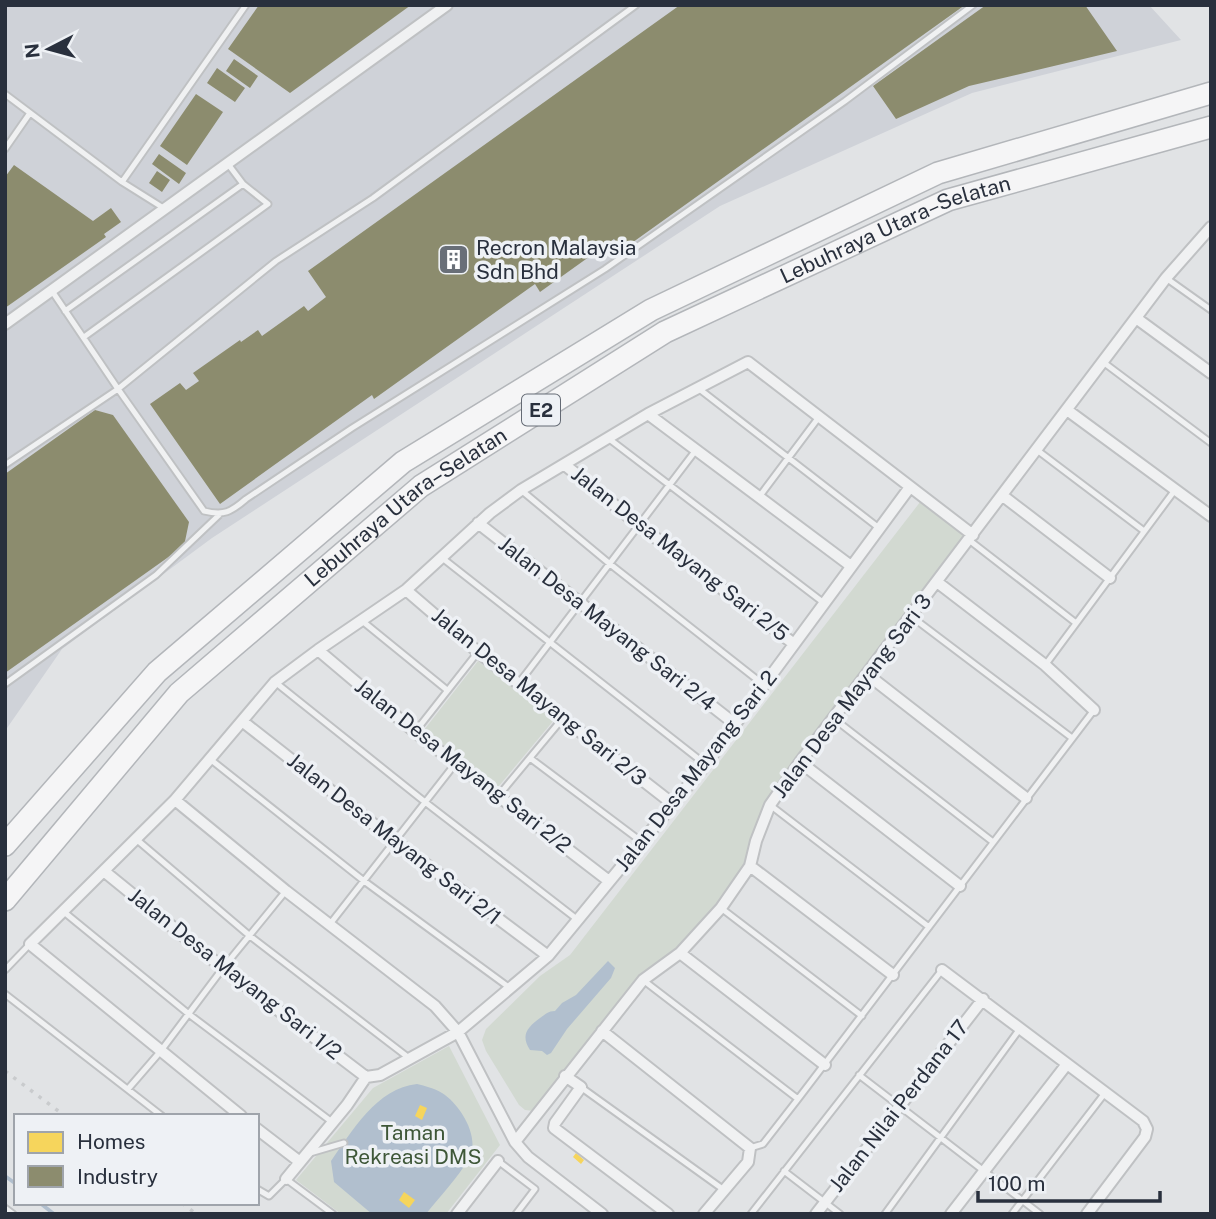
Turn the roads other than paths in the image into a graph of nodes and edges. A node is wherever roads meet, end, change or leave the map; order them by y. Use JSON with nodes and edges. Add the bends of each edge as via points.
{"nodes":[{"id":1,"x":246,"y":5,"type":"edge"},
{"id":2,"x":447,"y":5,"type":"edge"},
{"id":3,"x":636,"y":5,"type":"edge"},
{"id":4,"x":974,"y":5,"type":"edge"},
{"id":5,"x":1211,"y":93,"type":"edge"},
{"id":6,"x":5,"y":94,"type":"edge"},
{"id":7,"x":30,"y":113,"type":"junction"},
{"id":8,"x":1211,"y":127,"type":"edge"},
{"id":9,"x":5,"y":149,"type":"edge"},
{"id":10,"x":228,"y":164,"type":"junction"},
{"id":11,"x":122,"y":182,"type":"junction"},
{"id":12,"x":243,"y":184,"type":"junction"},
{"id":13,"x":166,"y":210,"type":"junction"},
{"id":14,"x":1211,"y":227,"type":"edge"},
{"id":15,"x":1166,"y":278,"type":"junction"},
{"id":16,"x":52,"y":291,"type":"junction"},
{"id":17,"x":1211,"y":310,"type":"edge"},
{"id":18,"x":65,"y":311,"type":"junction"},
{"id":19,"x":1136,"y":317,"type":"junction"},
{"id":20,"x":5,"y":324,"type":"edge"},
{"id":21,"x":84,"y":337,"type":"junction"},
{"id":22,"x":1103,"y":362,"type":"junction"},
{"id":23,"x":1211,"y":373,"type":"edge"},
{"id":24,"x":698,"y":388,"type":"junction"},
{"id":25,"x":118,"y":389,"type":"junction"},
{"id":26,"x":1067,"y":410,"type":"junction"},
{"id":27,"x":648,"y":414,"type":"junction"},
{"id":28,"x":819,"y":417,"type":"junction"},
{"id":29,"x":608,"y":439,"type":"junction"},
{"id":30,"x":1211,"y":443,"type":"edge"},
{"id":31,"x":696,"y":450,"type":"junction"},
{"id":32,"x":1037,"y":450,"type":"junction"},
{"id":33,"x":789,"y":458,"type":"junction"},
{"id":34,"x":5,"y":465,"type":"edge"},
{"id":35,"x":565,"y":465,"type":"junction"},
{"id":36,"x":669,"y":485,"type":"junction"},
{"id":37,"x":910,"y":487,"type":"junction"},
{"id":38,"x":521,"y":489,"type":"junction"},
{"id":39,"x":1175,"y":490,"type":"junction"},
{"id":40,"x":1003,"y":496,"type":"junction"},
{"id":41,"x":759,"y":497,"type":"junction"},
{"id":42,"x":219,"y":514,"type":"junction"},
{"id":43,"x":1211,"y":516,"type":"edge"},
{"id":44,"x":478,"y":523,"type":"junction"},
{"id":45,"x":639,"y":525,"type":"junction"},
{"id":46,"x":879,"y":528,"type":"junction"},
{"id":47,"x":1144,"y":531,"type":"junction"},
{"id":48,"x":971,"y":538,"type":"junction"},
{"id":49,"x":441,"y":556,"type":"junction"},
{"id":50,"x":610,"y":564,"type":"junction"},
{"id":51,"x":851,"y":566,"type":"junction"},
{"id":52,"x":1110,"y":578,"type":"junction"},
{"id":53,"x":937,"y":582,"type":"junction"},
{"id":54,"x":406,"y":590,"type":"junction"},
{"id":55,"x":824,"y":603,"type":"junction"},
{"id":56,"x":579,"y":604,"type":"junction"},
{"id":57,"x":912,"y":617,"type":"junction"},
{"id":58,"x":361,"y":620,"type":"junction"},
{"id":59,"x":1076,"y":623,"type":"junction"},
{"id":60,"x":550,"y":643,"type":"junction"},
{"id":61,"x":794,"y":644,"type":"junction"},
{"id":62,"x":318,"y":650,"type":"junction"},
{"id":63,"x":478,"y":652,"type":"junction"},
{"id":64,"x":1045,"y":665,"type":"junction"},
{"id":65,"x":867,"y":675,"type":"junction"},
{"id":66,"x":275,"y":682,"type":"junction"},
{"id":67,"x":519,"y":683,"type":"junction"},
{"id":68,"x":5,"y":684,"type":"edge"},
{"id":69,"x":764,"y":685,"type":"junction"},
{"id":70,"x":447,"y":690,"type":"junction"},
{"id":71,"x":1094,"y":710,"type":"joint"},
{"id":72,"x":563,"y":718,"type":"junction"},
{"id":73,"x":833,"y":718,"type":"junction"},
{"id":74,"x":242,"y":721,"type":"junction"},
{"id":75,"x":735,"y":724,"type":"junction"},
{"id":76,"x":415,"y":732,"type":"junction"},
{"id":77,"x":1072,"y":738,"type":"junction"},
{"id":78,"x":210,"y":758,"type":"junction"},
{"id":79,"x":530,"y":758,"type":"junction"},
{"id":80,"x":457,"y":761,"type":"junction"},
{"id":81,"x":800,"y":762,"type":"junction"},
{"id":82,"x":705,"y":765,"type":"junction"},
{"id":83,"x":499,"y":795,"type":"junction"},
{"id":84,"x":1026,"y":798,"type":"junction"},
{"id":85,"x":175,"y":800,"type":"junction"},
{"id":86,"x":425,"y":802,"type":"junction"},
{"id":87,"x":673,"y":804,"type":"junction"},
{"id":88,"x":770,"y":805,"type":"junction"},
{"id":89,"x":136,"y":839,"type":"junction"},
{"id":90,"x":395,"y":841,"type":"junction"},
{"id":91,"x":642,"y":842,"type":"junction"},
{"id":92,"x":993,"y":842,"type":"junction"},
{"id":93,"x":5,"y":845,"type":"edge"},
{"id":94,"x":750,"y":866,"type":"junction"},
{"id":95,"x":105,"y":872,"type":"junction"},
{"id":96,"x":364,"y":881,"type":"junction"},
{"id":97,"x":609,"y":881,"type":"junction"},
{"id":98,"x":960,"y":886,"type":"junction"},
{"id":99,"x":286,"y":891,"type":"junction"},
{"id":100,"x":5,"y":900,"type":"edge"},
{"id":101,"x":721,"y":908,"type":"junction"},
{"id":102,"x":64,"y":912,"type":"junction"},
{"id":103,"x":578,"y":920,"type":"junction"},
{"id":104,"x":330,"y":925,"type":"junction"},
{"id":105,"x":929,"y":927,"type":"junction"},
{"id":106,"x":250,"y":936,"type":"junction"},
{"id":107,"x":30,"y":944,"type":"junction"},
{"id":108,"x":681,"y":953,"type":"junction"},
{"id":109,"x":548,"y":956,"type":"junction"},
{"id":110,"x":223,"y":968,"type":"junction"},
{"id":111,"x":5,"y":970,"type":"edge"},
{"id":112,"x":942,"y":970,"type":"joint"},
{"id":113,"x":893,"y":975,"type":"junction"},
{"id":114,"x":643,"y":980,"type":"junction"},
{"id":115,"x":510,"y":988,"type":"junction"},
{"id":116,"x":5,"y":994,"type":"edge"},
{"id":117,"x":983,"y":999,"type":"junction"},
{"id":118,"x":190,"y":1015,"type":"junction"},
{"id":119,"x":862,"y":1016,"type":"junction"},
{"id":120,"x":1020,"y":1028,"type":"junction"},
{"id":121,"x":602,"y":1031,"type":"junction"},
{"id":122,"x":458,"y":1032,"type":"junction"},
{"id":123,"x":160,"y":1052,"type":"junction"},
{"id":124,"x":409,"y":1058,"type":"junction"},
{"id":125,"x":1067,"y":1064,"type":"junction"},
{"id":126,"x":825,"y":1065,"type":"junction"},
{"id":127,"x":859,"y":1075,"type":"junction"},
{"id":128,"x":565,"y":1076,"type":"junction"},
{"id":129,"x":366,"y":1077,"type":"junction"},
{"id":130,"x":581,"y":1087,"type":"junction"},
{"id":131,"x":128,"y":1089,"type":"junction"},
{"id":132,"x":1105,"y":1093,"type":"junction"},
{"id":133,"x":799,"y":1100,"type":"junction"},
{"id":134,"x":900,"y":1105,"type":"junction"},
{"id":135,"x":159,"y":1114,"type":"edge"},
{"id":136,"x":238,"y":1114,"type":"edge"},
{"id":137,"x":332,"y":1122,"type":"junction"},
{"id":138,"x":259,"y":1130,"type":"edge"},
{"id":139,"x":941,"y":1137,"type":"junction"},
{"id":140,"x":515,"y":1142,"type":"junction"},
{"id":141,"x":344,"y":1143,"type":"dead end"},
{"id":142,"x":750,"y":1148,"type":"junction"},
{"id":143,"x":303,"y":1159,"type":"junction"},
{"id":144,"x":498,"y":1161,"type":"joint"},
{"id":145,"x":783,"y":1171,"type":"junction"},
{"id":146,"x":984,"y":1171,"type":"junction"},
{"id":147,"x":286,"y":1179,"type":"junction"},
{"id":148,"x":259,"y":1190,"type":"edge"},
{"id":149,"x":724,"y":1190,"type":"junction"},
{"id":150,"x":1023,"y":1200,"type":"junction"},
{"id":151,"x":825,"y":1202,"type":"junction"},
{"id":152,"x":588,"y":1204,"type":"junction"},
{"id":153,"x":5,"y":1208,"type":"edge"},
{"id":154,"x":13,"y":1214,"type":"edge"},
{"id":155,"x":333,"y":1214,"type":"edge"},
{"id":156,"x":457,"y":1214,"type":"edge"},
{"id":157,"x":516,"y":1214,"type":"edge"},
{"id":158,"x":580,"y":1214,"type":"edge"},
{"id":159,"x":602,"y":1214,"type":"edge"},
{"id":160,"x":668,"y":1214,"type":"edge"},
{"id":161,"x":704,"y":1214,"type":"edge"},
{"id":162,"x":751,"y":1214,"type":"edge"},
{"id":163,"x":816,"y":1214,"type":"edge"},
{"id":164,"x":839,"y":1214,"type":"edge"},
{"id":165,"x":885,"y":1214,"type":"edge"},
{"id":166,"x":951,"y":1214,"type":"edge"},
{"id":167,"x":1012,"y":1214,"type":"edge"},
{"id":168,"x":1040,"y":1214,"type":"edge"},
{"id":169,"x":1087,"y":1214,"type":"edge"}],
"edges":[{"from":1,"to":11,"type":"lane"},
{"from":2,"to":10,"type":"street"},
{"from":3,"to":25,"type":"lane","via":[[373,198],[276,261]]},
{"from":4,"to":42,"type":"lane","via":[[605,269],[352,428],[230,512]]},
{"from":5,"to":93,"type":"highway","name":"Lebuhraya Utara–Selatan","number":"E2","via":[[938,173],[651,310],[403,461],[157,672]]},
{"from":6,"to":7,"type":"lane"},
{"from":7,"to":9,"type":"lane"},
{"from":7,"to":11,"type":"lane"},
{"from":8,"to":100,"type":"highway","name":"Lebuhraya Utara–Selatan","number":"E2","via":[[948,200],[665,332],[422,486],[179,694]]},
{"from":10,"to":12,"type":"lane"},
{"from":10,"to":13,"type":"street"},
{"from":11,"to":13,"type":"lane"},
{"from":12,"to":18,"type":"lane"},
{"from":12,"to":21,"type":"lane","via":[[268,204]]},
{"from":13,"to":16,"type":"street"},
{"from":14,"to":15,"type":"street","name":"Jalan Desa Mayang Sari 3"},
{"from":15,"to":17,"type":"lane"},
{"from":15,"to":19,"type":"street","name":"Jalan Desa Mayang Sari 3"},
{"from":16,"to":18,"type":"lane"},
{"from":16,"to":20,"type":"street"},
{"from":18,"to":21,"type":"lane"},
{"from":19,"to":22,"type":"street","name":"Jalan Desa Mayang Sari 3"},
{"from":19,"to":23,"type":"street"},
{"from":21,"to":25,"type":"lane"},
{"from":22,"to":26,"type":"street","name":"Jalan Desa Mayang Sari 3"},
{"from":22,"to":30,"type":"lane"},
{"from":24,"to":27,"type":"street"},
{"from":24,"to":28,"type":"street","via":[[748,362]]},
{"from":24,"to":33,"type":"lane"},
{"from":25,"to":34,"type":"lane"},
{"from":25,"to":42,"type":"lane","via":[[204,511]]},
{"from":26,"to":32,"type":"street","name":"Jalan Desa Mayang Sari 3"},
{"from":26,"to":39,"type":"street"},
{"from":27,"to":29,"type":"street"},
{"from":27,"to":31,"type":"street"},
{"from":28,"to":33,"type":"lane"},
{"from":28,"to":37,"type":"street"},
{"from":29,"to":35,"type":"street"},
{"from":29,"to":36,"type":"lane"},
{"from":31,"to":36,"type":"lane"},
{"from":31,"to":41,"type":"street"},
{"from":32,"to":40,"type":"street","name":"Jalan Desa Mayang Sari 3"},
{"from":32,"to":47,"type":"lane"},
{"from":33,"to":41,"type":"lane"},
{"from":33,"to":46,"type":"lane"},
{"from":35,"to":38,"type":"street"},
{"from":35,"to":45,"type":"street","name":"Jalan Desa Mayang Sari 2/5"},
{"from":36,"to":45,"type":"lane"},
{"from":36,"to":55,"type":"lane"},
{"from":37,"to":46,"type":"street","name":"Jalan Desa Mayang Sari 2"},
{"from":37,"to":48,"type":"street"},
{"from":38,"to":44,"type":"street"},
{"from":38,"to":50,"type":"lane"},
{"from":39,"to":43,"type":"street"},
{"from":39,"to":47,"type":"lane"},
{"from":40,"to":48,"type":"street","name":"Jalan Desa Mayang Sari 3"},
{"from":40,"to":52,"type":"street"},
{"from":41,"to":51,"type":"street"},
{"from":42,"to":68,"type":"lane","via":[[156,575]]},
{"from":44,"to":49,"type":"street"},
{"from":44,"to":56,"type":"street","name":"Jalan Desa Mayang Sari 2/4"},
{"from":45,"to":50,"type":"lane"},
{"from":45,"to":61,"type":"street","name":"Jalan Desa Mayang Sari 2/5"},
{"from":46,"to":51,"type":"street","name":"Jalan Desa Mayang Sari 2"},
{"from":47,"to":52,"type":"lane"},
{"from":48,"to":53,"type":"street","name":"Jalan Desa Mayang Sari 3"},
{"from":48,"to":59,"type":"lane"},
{"from":49,"to":54,"type":"street"},
{"from":49,"to":60,"type":"lane"},
{"from":50,"to":56,"type":"lane"},
{"from":50,"to":69,"type":"lane"},
{"from":51,"to":55,"type":"street","name":"Jalan Desa Mayang Sari 2"},
{"from":52,"to":59,"type":"lane"},
{"from":53,"to":57,"type":"street","name":"Jalan Desa Mayang Sari 3"},
{"from":53,"to":64,"type":"street"},
{"from":54,"to":58,"type":"street"},
{"from":54,"to":63,"type":"street","name":"Jalan Desa Mayang Sari 2/3"},
{"from":55,"to":61,"type":"street","name":"Jalan Desa Mayang Sari 2"},
{"from":56,"to":60,"type":"lane"},
{"from":56,"to":75,"type":"street","name":"Jalan Desa Mayang Sari 2/4"},
{"from":57,"to":65,"type":"street","name":"Jalan Desa Mayang Sari 3"},
{"from":57,"to":77,"type":"lane"},
{"from":58,"to":62,"type":"street"},
{"from":58,"to":70,"type":"lane"},
{"from":59,"to":64,"type":"lane"},
{"from":60,"to":67,"type":"lane"},
{"from":60,"to":82,"type":"lane"},
{"from":61,"to":69,"type":"street","name":"Jalan Desa Mayang Sari 2"},
{"from":62,"to":66,"type":"street"},
{"from":62,"to":76,"type":"street","name":"Jalan Desa Mayang Sari 2/2"},
{"from":63,"to":67,"type":"street","name":"Jalan Desa Mayang Sari 2/3"},
{"from":63,"to":70,"type":"lane"},
{"from":64,"to":71,"type":"street"},
{"from":65,"to":73,"type":"street","name":"Jalan Desa Mayang Sari 3"},
{"from":65,"to":84,"type":"street"},
{"from":66,"to":74,"type":"street"},
{"from":66,"to":86,"type":"lane"},
{"from":67,"to":72,"type":"street","name":"Jalan Desa Mayang Sari 2/3"},
{"from":69,"to":75,"type":"street","name":"Jalan Desa Mayang Sari 2"},
{"from":70,"to":76,"type":"lane"},
{"from":71,"to":77,"type":"lane"},
{"from":72,"to":79,"type":"lane"},
{"from":72,"to":87,"type":"street","name":"Jalan Desa Mayang Sari 2/3"},
{"from":73,"to":81,"type":"street","name":"Jalan Desa Mayang Sari 3"},
{"from":73,"to":92,"type":"lane"},
{"from":74,"to":78,"type":"street"},
{"from":74,"to":90,"type":"street","name":"Jalan Desa Mayang Sari 2/1"},
{"from":75,"to":82,"type":"street","name":"Jalan Desa Mayang Sari 2"},
{"from":76,"to":80,"type":"street","name":"Jalan Desa Mayang Sari 2/2"},
{"from":77,"to":84,"type":"lane"},
{"from":78,"to":85,"type":"street"},
{"from":78,"to":96,"type":"lane"},
{"from":79,"to":83,"type":"lane"},
{"from":79,"to":91,"type":"lane"},
{"from":80,"to":83,"type":"street","name":"Jalan Desa Mayang Sari 2/2"},
{"from":80,"to":86,"type":"lane"},
{"from":81,"to":88,"type":"street","name":"Jalan Desa Mayang Sari 3"},
{"from":81,"to":98,"type":"street"},
{"from":82,"to":87,"type":"street","name":"Jalan Desa Mayang Sari 2"},
{"from":83,"to":97,"type":"street","name":"Jalan Desa Mayang Sari 2/2"},
{"from":84,"to":92,"type":"lane"},
{"from":85,"to":89,"type":"street"},
{"from":85,"to":99,"type":"street"},
{"from":86,"to":90,"type":"lane"},
{"from":86,"to":103,"type":"lane"},
{"from":87,"to":91,"type":"street","name":"Jalan Desa Mayang Sari 2"},
{"from":88,"to":94,"type":"street","name":"Jalan Desa Mayang Sari 3"},
{"from":88,"to":105,"type":"lane"},
{"from":89,"to":95,"type":"street"},
{"from":89,"to":106,"type":"lane"},
{"from":90,"to":96,"type":"lane"},
{"from":90,"to":109,"type":"street","name":"Jalan Desa Mayang Sari 2/1"},
{"from":91,"to":97,"type":"street","name":"Jalan Desa Mayang Sari 2"},
{"from":92,"to":98,"type":"lane"},
{"from":94,"to":101,"type":"street","name":"Jalan Desa Mayang Sari 3"},
{"from":94,"to":113,"type":"street"},
{"from":95,"to":102,"type":"street"},
{"from":95,"to":110,"type":"street","name":"Jalan Desa Mayang Sari 1/2"},
{"from":96,"to":104,"type":"lane"},
{"from":96,"to":115,"type":"lane"},
{"from":97,"to":103,"type":"street","name":"Jalan Desa Mayang Sari 2"},
{"from":98,"to":105,"type":"lane"},
{"from":99,"to":104,"type":"street"},
{"from":99,"to":106,"type":"lane"},
{"from":101,"to":108,"type":"street","name":"Jalan Desa Mayang Sari 3"},
{"from":101,"to":119,"type":"lane"},
{"from":102,"to":107,"type":"street"},
{"from":102,"to":118,"type":"lane"},
{"from":103,"to":109,"type":"street","name":"Jalan Desa Mayang Sari 2"},
{"from":104,"to":122,"type":"street","via":[[435,1006]]},
{"from":105,"to":113,"type":"lane"},
{"from":106,"to":110,"type":"lane"},
{"from":106,"to":124,"type":"lane"},
{"from":107,"to":111,"type":"lane"},
{"from":107,"to":123,"type":"street"},
{"from":108,"to":114,"type":"street","name":"Jalan Desa Mayang Sari 3"},
{"from":108,"to":126,"type":"street"},
{"from":109,"to":115,"type":"street","name":"Jalan Desa Mayang Sari 2"},
{"from":110,"to":118,"type":"lane"},
{"from":110,"to":129,"type":"street","name":"Jalan Desa Mayang Sari 1/2"},
{"from":112,"to":117,"type":"street"},
{"from":112,"to":127,"type":"lane"},
{"from":113,"to":119,"type":"lane"},
{"from":114,"to":121,"type":"street","name":"Jalan Desa Mayang Sari 3"},
{"from":114,"to":133,"type":"lane"},
{"from":115,"to":122,"type":"street","name":"Jalan Desa Mayang Sari 2"},
{"from":116,"to":131,"type":"lane"},
{"from":117,"to":120,"type":"street"},
{"from":117,"to":134,"type":"street","name":"Jalan Nilai Perdana 17"},
{"from":118,"to":123,"type":"lane"},
{"from":118,"to":137,"type":"lane"},
{"from":119,"to":126,"type":"lane"},
{"from":120,"to":125,"type":"street"},
{"from":120,"to":139,"type":"lane"},
{"from":121,"to":128,"type":"street","name":"Jalan Desa Mayang Sari 3"},
{"from":121,"to":142,"type":"street"},
{"from":122,"to":124,"type":"street","name":"Jalan Desa Mayang Sari 2"},
{"from":122,"to":140,"type":"street"},
{"from":123,"to":131,"type":"lane"},
{"from":123,"to":136,"type":"street"},
{"from":124,"to":129,"type":"street","name":"Jalan Desa Mayang Sari 2"},
{"from":125,"to":132,"type":"street"},
{"from":125,"to":146,"type":"street"},
{"from":126,"to":133,"type":"lane"},
{"from":127,"to":134,"type":"lane"},
{"from":127,"to":145,"type":"lane"},
{"from":128,"to":130,"type":"street"},
{"from":128,"to":140,"type":"street","name":"Jalan Desa Mayang Sari 3"},
{"from":129,"to":137,"type":"street"},
{"from":130,"to":149,"type":"lane"},
{"from":130,"to":160,"type":"street","via":[[554,1128]]},
{"from":131,"to":135,"type":"lane"},
{"from":132,"to":150,"type":"lane"},
{"from":132,"to":169,"type":"street","via":[[1147,1129]]},
{"from":133,"to":142,"type":"lane","via":[[763,1144]]},
{"from":134,"to":139,"type":"lane"},
{"from":134,"to":151,"type":"street","name":"Jalan Nilai Perdana 17"},
{"from":137,"to":143,"type":"street"},
{"from":138,"to":143,"type":"street"},
{"from":139,"to":146,"type":"lane"},
{"from":139,"to":165,"type":"lane"},
{"from":140,"to":152,"type":"street"},
{"from":141,"to":143,"type":"lane"},
{"from":142,"to":149,"type":"street","via":[[748,1162]]},
{"from":143,"to":147,"type":"street"},
{"from":144,"to":156,"type":"street"},
{"from":144,"to":157,"type":"lane","via":[[535,1189]]},
{"from":145,"to":151,"type":"lane"},
{"from":145,"to":162,"type":"lane"},
{"from":146,"to":150,"type":"lane"},
{"from":146,"to":166,"type":"street"},
{"from":147,"to":148,"type":"lane","via":[[269,1196]]},
{"from":147,"to":155,"type":"lane"},
{"from":149,"to":161,"type":"street"},
{"from":150,"to":167,"type":"lane"},
{"from":150,"to":168,"type":"lane"},
{"from":151,"to":163,"type":"street","name":"Jalan Nilai Perdana 17"},
{"from":151,"to":164,"type":"lane"},
{"from":152,"to":158,"type":"street"},
{"from":152,"to":159,"type":"street"},
{"from":153,"to":154,"type":"lane"}]}
